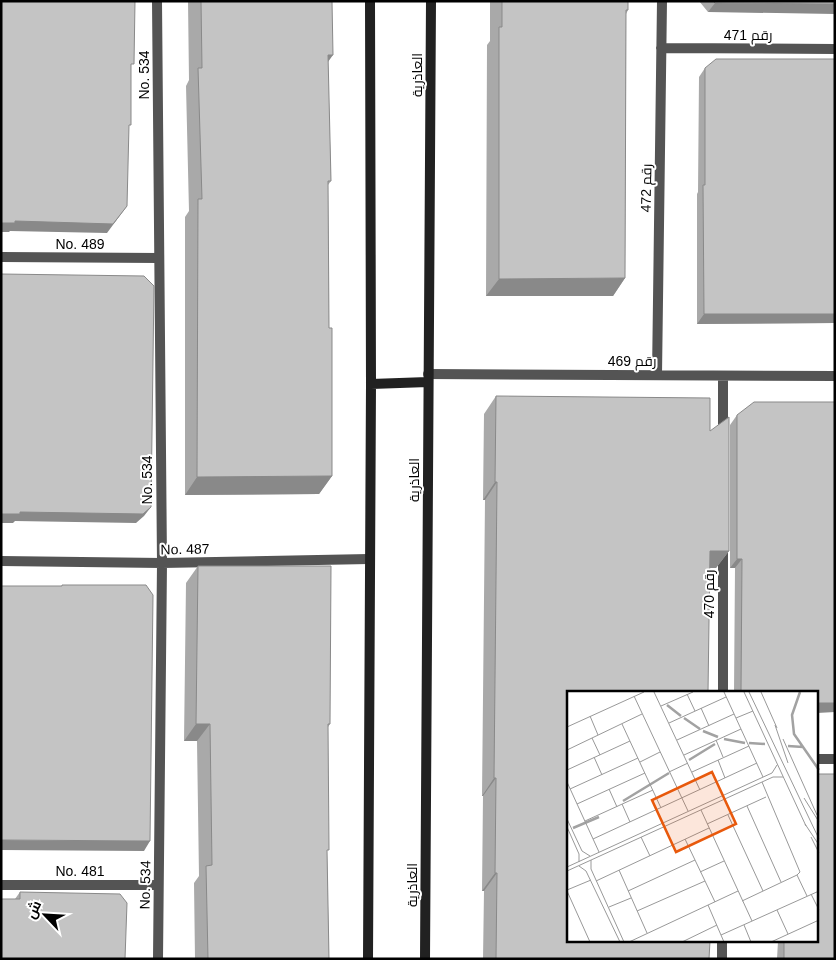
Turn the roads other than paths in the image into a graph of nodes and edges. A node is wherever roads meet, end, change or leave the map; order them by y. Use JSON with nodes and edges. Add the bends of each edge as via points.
{"nodes":[{"id":1,"x":157,"y":1,"type":"edge"},
{"id":2,"x":370,"y":1,"type":"edge"},
{"id":3,"x":431,"y":1,"type":"edge"},
{"id":4,"x":662,"y":1,"type":"edge"},
{"id":5,"x":661,"y":48,"type":"junction"},
{"id":6,"x":835,"y":49,"type":"edge"},
{"id":7,"x":1,"y":257,"type":"edge"},
{"id":8,"x":159,"y":258,"type":"junction"},
{"id":9,"x":657,"y":375,"type":"junction"},
{"id":10,"x":724,"y":376,"type":"junction"},
{"id":11,"x":835,"y":376,"type":"edge"},
{"id":12,"x":428,"y":378,"type":"junction"},
{"id":13,"x":371,"y":384,"type":"junction"},
{"id":14,"x":723,"y":445,"type":"edge"},
{"id":15,"x":723,"y":534,"type":"edge"},
{"id":16,"x":369,"y":559,"type":"junction"},
{"id":17,"x":1,"y":561,"type":"edge"},
{"id":18,"x":162,"y":563,"type":"junction"},
{"id":19,"x":723,"y":691,"type":"edge"},
{"id":20,"x":818,"y":759,"type":"edge"},
{"id":21,"x":835,"y":759,"type":"edge"},
{"id":22,"x":1,"y":884,"type":"edge"},
{"id":23,"x":158,"y":885,"type":"junction"},
{"id":24,"x":722,"y":942,"type":"edge"},
{"id":25,"x":158,"y":959,"type":"edge"},
{"id":26,"x":368,"y":959,"type":"edge"},
{"id":27,"x":425,"y":959,"type":"edge"},
{"id":28,"x":722,"y":959,"type":"edge"}],
"edges":[{"from":1,"to":8,"type":"street","name":"No. 534"},
{"from":2,"to":13,"type":"street"},
{"from":3,"to":12,"type":"street","name":"العاذرية"},
{"from":4,"to":5,"type":"street","name":"رقم 472"},
{"from":5,"to":6,"type":"street","name":"رقم 471"},
{"from":5,"to":9,"type":"street","name":"رقم 472"},
{"from":7,"to":8,"type":"street","name":"No. 489"},
{"from":8,"to":18,"type":"street","name":"No. 534"},
{"from":9,"to":10,"type":"street","name":"رقم 469"},
{"from":9,"to":12,"type":"street","name":"رقم 469"},
{"from":10,"to":11,"type":"street","name":"رقم 469"},
{"from":10,"to":14,"type":"street"},
{"from":12,"to":13,"type":"street"},
{"from":12,"to":27,"type":"street","name":"العاذرية"},
{"from":13,"to":16,"type":"street"},
{"from":15,"to":19,"type":"street","name":"رقم 470"},
{"from":16,"to":18,"type":"street","name":"No. 487"},
{"from":16,"to":26,"type":"street"},
{"from":17,"to":18,"type":"street","name":"No. 487"},
{"from":18,"to":23,"type":"street","name":"No. 534"},
{"from":20,"to":21,"type":"street"},
{"from":22,"to":23,"type":"street","name":"No. 481"},
{"from":23,"to":25,"type":"street","name":"No. 534"},
{"from":24,"to":28,"type":"street"}]}
